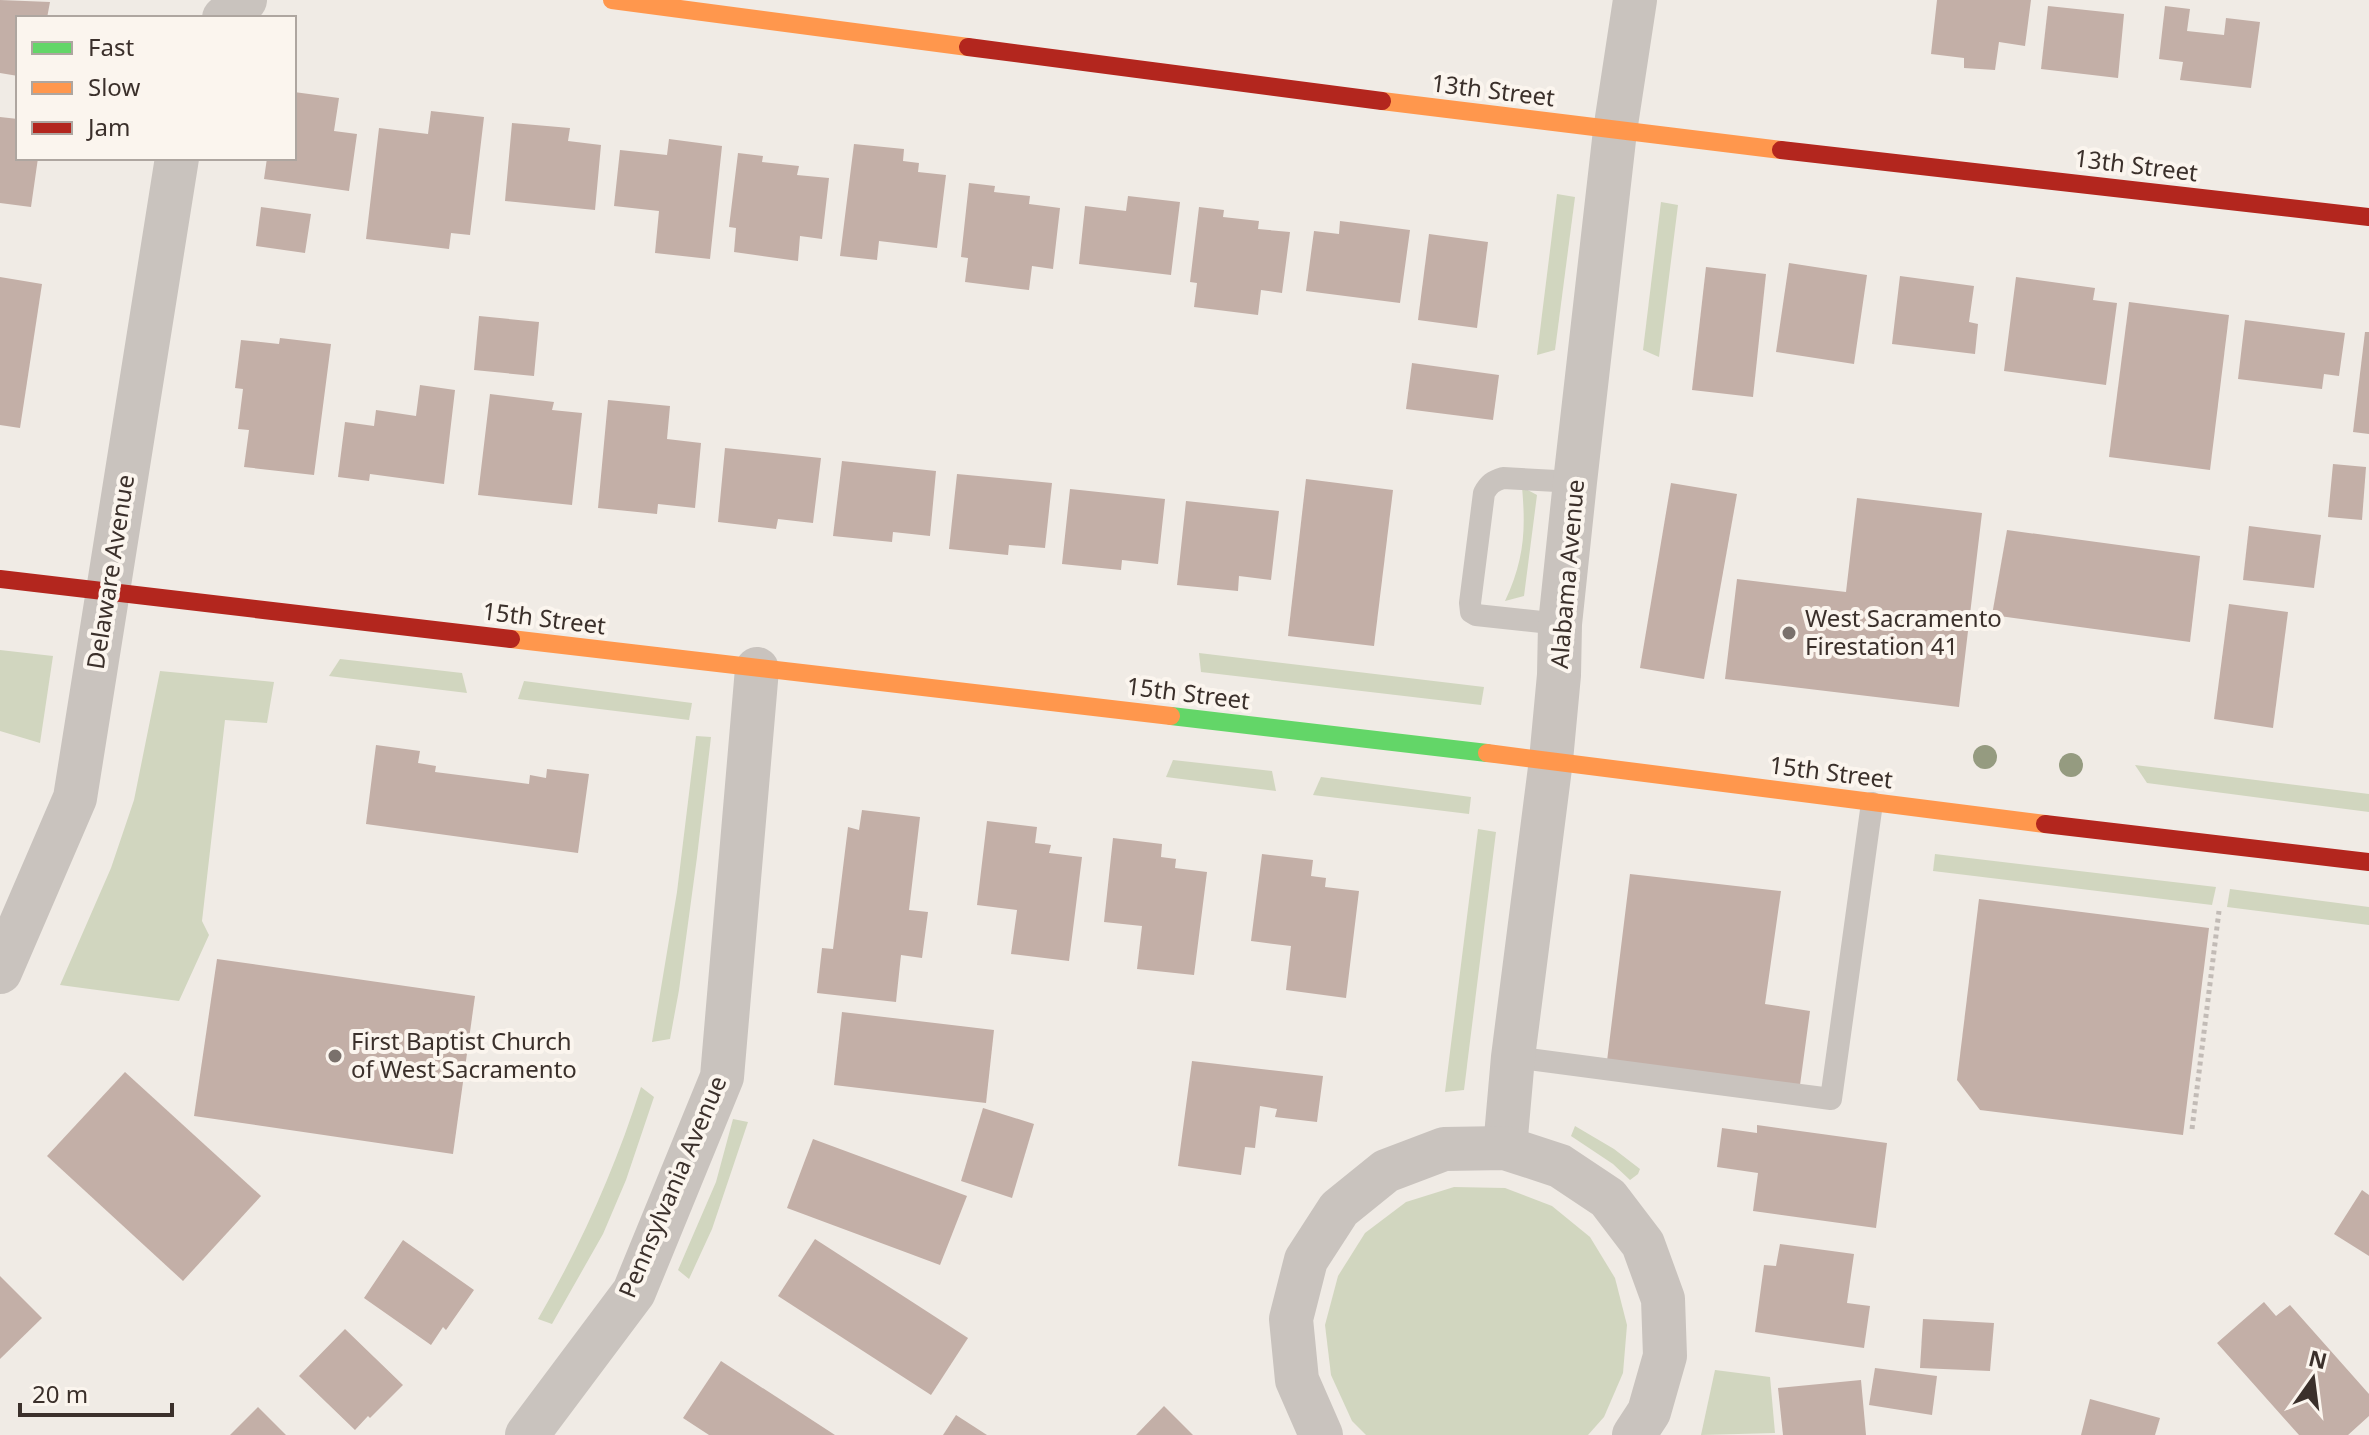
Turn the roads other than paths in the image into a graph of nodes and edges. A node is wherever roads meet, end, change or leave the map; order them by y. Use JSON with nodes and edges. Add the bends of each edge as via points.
{"nodes":[{"id":1,"x":245,"y":0,"type":"edge"},
{"id":2,"x":612,"y":0,"type":"edge"},
{"id":3,"x":1635,"y":0,"type":"edge"},
{"id":4,"x":226,"y":16,"type":"edge"},
{"id":5,"x":1615,"y":131,"type":"junction"},
{"id":6,"x":177,"y":160,"type":"edge"},
{"id":7,"x":2369,"y":217,"type":"edge"},
{"id":8,"x":1575,"y":482,"type":"junction"},
{"id":9,"x":0,"y":579,"type":"edge"},
{"id":10,"x":107,"y":590,"type":"junction"},
{"id":11,"x":1560,"y":624,"type":"junction"},
{"id":12,"x":757,"y":669,"type":"junction"},
{"id":13,"x":1551,"y":760,"type":"junction"},
{"id":14,"x":1872,"y":803,"type":"junction"},
{"id":15,"x":2369,"y":862,"type":"edge"},
{"id":16,"x":0,"y":972,"type":"edge"},
{"id":17,"x":1513,"y":1057,"type":"junction"},
{"id":18,"x":1505,"y":1148,"type":"junction"},
{"id":19,"x":527,"y":1435,"type":"edge"},
{"id":20,"x":1321,"y":1435,"type":"edge"},
{"id":21,"x":1634,"y":1435,"type":"edge"}],
"edges":[{"from":1,"to":4,"type":"street"},
{"from":2,"to":5,"type":"street","name":"13th Street"},
{"from":3,"to":5,"type":"street","name":"Alabama Avenue"},
{"from":5,"to":7,"type":"street","name":"13th Street"},
{"from":5,"to":8,"type":"street","name":"Alabama Avenue"},
{"from":6,"to":10,"type":"street","name":"Delaware Avenue"},
{"from":8,"to":11,"type":"street","name":"Alabama Avenue"},
{"from":8,"to":11,"type":"lane","via":[[1503,478],[1488,486],[1470,603],[1476,615]]},
{"from":9,"to":10,"type":"street","name":"15th Street"},
{"from":10,"to":12,"type":"street","name":"15th Street"},
{"from":10,"to":16,"type":"street","name":"Delaware Avenue","via":[[75,798]]},
{"from":11,"to":13,"type":"street","name":"Alabama Avenue"},
{"from":12,"to":13,"type":"street","name":"15th Street"},
{"from":12,"to":19,"type":"street","name":"Pennsylvania Avenue","via":[[722,1077],[634,1292]]},
{"from":13,"to":14,"type":"street","name":"15th Street"},
{"from":13,"to":17,"type":"street","name":"Alabama Avenue"},
{"from":14,"to":15,"type":"street","name":"15th Street"},
{"from":14,"to":17,"type":"lane","via":[[1831,1099]]},
{"from":17,"to":18,"type":"street","name":"Alabama Avenue"},
{"from":18,"to":20,"type":"street","via":[[1444,1149],[1386,1171],[1339,1209],[1306,1260],[1291,1319],[1297,1380]]},
{"from":18,"to":21,"type":"street","via":[[1560,1166],[1608,1198],[1643,1244],[1663,1299],[1665,1356],[1649,1412]]}]}
